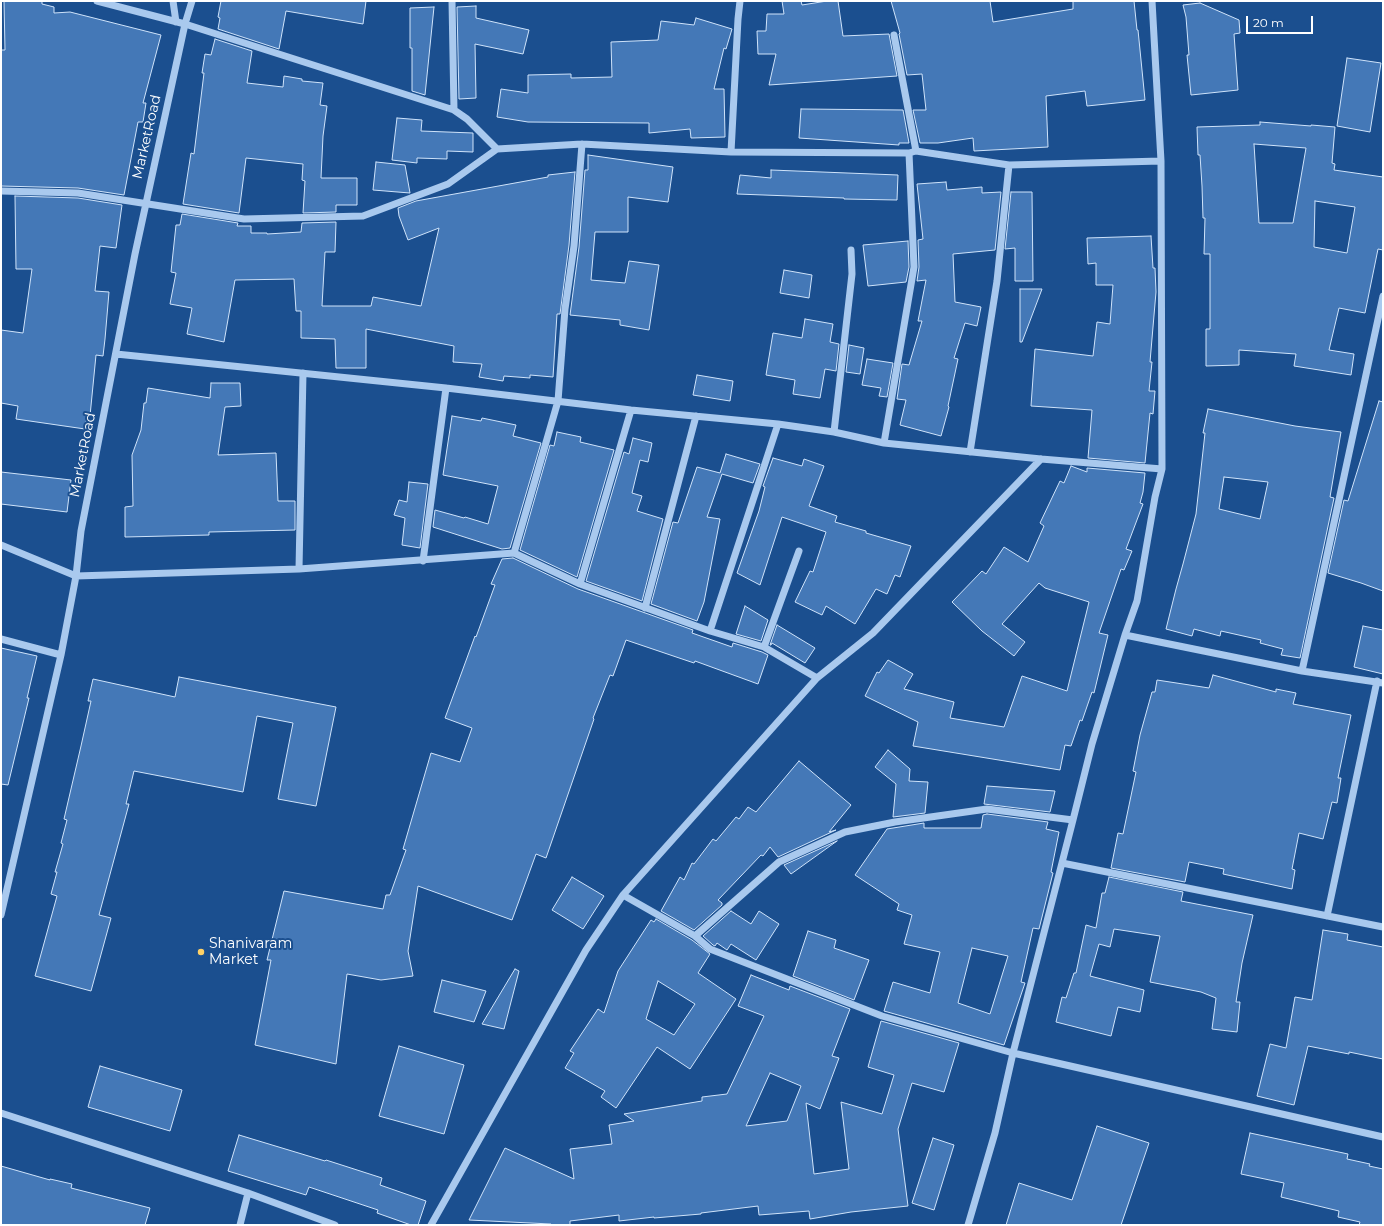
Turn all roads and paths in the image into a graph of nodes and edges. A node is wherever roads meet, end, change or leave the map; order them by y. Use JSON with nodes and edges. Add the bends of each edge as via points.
{"nodes":[{"id":1,"x":97,"y":1,"type":"edge"},
{"id":2,"x":173,"y":1,"type":"edge"},
{"id":3,"x":192,"y":1,"type":"edge"},
{"id":4,"x":452,"y":1,"type":"edge"},
{"id":5,"x":740,"y":1,"type":"edge"},
{"id":6,"x":1152,"y":1,"type":"edge"},
{"id":7,"x":176,"y":22,"type":"junction"},
{"id":8,"x":185,"y":24,"type":"junction"},
{"id":9,"x":894,"y":35,"type":"dead end"},
{"id":10,"x":454,"y":110,"type":"junction"},
{"id":11,"x":582,"y":144,"type":"junction"},
{"id":12,"x":497,"y":149,"type":"junction"},
{"id":13,"x":730,"y":152,"type":"junction"},
{"id":14,"x":913,"y":152,"type":"junction"},
{"id":15,"x":1161,"y":161,"type":"junction"},
{"id":16,"x":1009,"y":165,"type":"junction"},
{"id":17,"x":1,"y":191,"type":"edge"},
{"id":18,"x":145,"y":203,"type":"junction"},
{"id":19,"x":851,"y":250,"type":"dead end"},
{"id":20,"x":1383,"y":296,"type":"edge"},
{"id":21,"x":116,"y":354,"type":"junction"},
{"id":22,"x":303,"y":373,"type":"junction"},
{"id":23,"x":446,"y":388,"type":"junction"},
{"id":24,"x":558,"y":401,"type":"junction"},
{"id":25,"x":631,"y":410,"type":"junction"},
{"id":26,"x":696,"y":416,"type":"junction"},
{"id":27,"x":778,"y":424,"type":"junction"},
{"id":28,"x":834,"y":432,"type":"junction"},
{"id":29,"x":884,"y":443,"type":"junction"},
{"id":30,"x":970,"y":452,"type":"junction"},
{"id":31,"x":1040,"y":458,"type":"junction"},
{"id":32,"x":1162,"y":469,"type":"junction"},
{"id":33,"x":1,"y":545,"type":"edge"},
{"id":34,"x":800,"y":551,"type":"dead end"},
{"id":35,"x":514,"y":553,"type":"junction"},
{"id":36,"x":423,"y":561,"type":"junction"},
{"id":37,"x":299,"y":569,"type":"junction"},
{"id":38,"x":76,"y":576,"type":"junction"},
{"id":39,"x":580,"y":584,"type":"junction"},
{"id":40,"x":645,"y":608,"type":"junction"},
{"id":41,"x":710,"y":631,"type":"junction"},
{"id":42,"x":1125,"y":634,"type":"junction"},
{"id":43,"x":1,"y":639,"type":"edge"},
{"id":44,"x":764,"y":648,"type":"junction"},
{"id":45,"x":61,"y":655,"type":"junction"},
{"id":46,"x":1302,"y":671,"type":"junction"},
{"id":47,"x":817,"y":678,"type":"junction"},
{"id":48,"x":1380,"y":682,"type":"edge"},
{"id":49,"x":1073,"y":820,"type":"junction"},
{"id":50,"x":1062,"y":863,"type":"junction"},
{"id":51,"x":623,"y":895,"type":"junction"},
{"id":52,"x":1,"y":915,"type":"edge"},
{"id":53,"x":1327,"y":916,"type":"junction"},
{"id":54,"x":1383,"y":927,"type":"edge"},
{"id":55,"x":694,"y":936,"type":"junction"},
{"id":56,"x":1013,"y":1053,"type":"junction"},
{"id":57,"x":1,"y":1113,"type":"edge"},
{"id":58,"x":1383,"y":1137,"type":"edge"},
{"id":59,"x":248,"y":1193,"type":"junction"},
{"id":60,"x":240,"y":1225,"type":"edge"},
{"id":61,"x":335,"y":1225,"type":"edge"},
{"id":62,"x":431,"y":1225,"type":"edge"},
{"id":63,"x":968,"y":1225,"type":"edge"}],
"edges":[{"from":1,"to":7,"type":"street"},
{"from":2,"to":7,"type":"street"},
{"from":3,"to":8,"type":"street","name":"MarketRoad"},
{"from":4,"to":10,"type":"street"},
{"from":5,"to":13,"type":"street"},
{"from":6,"to":15,"type":"street"},
{"from":7,"to":8,"type":"street"},
{"from":8,"to":10,"type":"street"},
{"from":8,"to":18,"type":"street","name":"MarketRoad"},
{"from":9,"to":14,"type":"street"},
{"from":10,"to":12,"type":"street","via":[[467,119]]},
{"from":11,"to":12,"type":"street"},
{"from":11,"to":13,"type":"street"},
{"from":11,"to":24,"type":"street"},
{"from":12,"to":18,"type":"street","via":[[448,184],[363,216],[244,219]]},
{"from":13,"to":14,"type":"street"},
{"from":14,"to":16,"type":"street"},
{"from":14,"to":29,"type":"street","via":[[914,267]]},
{"from":15,"to":16,"type":"street"},
{"from":15,"to":32,"type":"street"},
{"from":16,"to":30,"type":"street","via":[[997,280]]},
{"from":17,"to":18,"type":"street","via":[[78,193]]},
{"from":18,"to":21,"type":"street","name":"MarketRoad"},
{"from":19,"to":28,"type":"street","via":[[852,274]]},
{"from":20,"to":46,"type":"street"},
{"from":21,"to":22,"type":"street"},
{"from":21,"to":38,"type":"street","name":"MarketRoad","via":[[81,531]]},
{"from":22,"to":23,"type":"street"},
{"from":22,"to":37,"type":"street"},
{"from":23,"to":24,"type":"street"},
{"from":23,"to":36,"type":"street"},
{"from":24,"to":25,"type":"street"},
{"from":24,"to":35,"type":"street"},
{"from":25,"to":26,"type":"street"},
{"from":25,"to":39,"type":"street"},
{"from":26,"to":27,"type":"street"},
{"from":26,"to":40,"type":"street"},
{"from":27,"to":28,"type":"street"},
{"from":27,"to":41,"type":"street"},
{"from":28,"to":29,"type":"street"},
{"from":29,"to":30,"type":"street"},
{"from":30,"to":31,"type":"street"},
{"from":31,"to":32,"type":"street"},
{"from":31,"to":47,"type":"street","via":[[873,633]]},
{"from":32,"to":42,"type":"street","via":[[1137,601]]},
{"from":33,"to":38,"type":"street"},
{"from":34,"to":44,"type":"street"},
{"from":35,"to":36,"type":"street"},
{"from":35,"to":39,"type":"street"},
{"from":36,"to":37,"type":"street"},
{"from":37,"to":38,"type":"street"},
{"from":38,"to":45,"type":"street","name":"MarketRoad"},
{"from":39,"to":40,"type":"street"},
{"from":40,"to":41,"type":"street"},
{"from":41,"to":44,"type":"street"},
{"from":42,"to":46,"type":"street"},
{"from":42,"to":49,"type":"street","via":[[1092,744]]},
{"from":43,"to":45,"type":"street"},
{"from":44,"to":47,"type":"street"},
{"from":45,"to":52,"type":"street","name":"MarketRoad"},
{"from":46,"to":48,"type":"street"},
{"from":47,"to":51,"type":"street"},
{"from":48,"to":53,"type":"street"},
{"from":49,"to":50,"type":"street"},
{"from":49,"to":55,"type":"street","via":[[987,809],[845,832],[779,862]]},
{"from":50,"to":53,"type":"street"},
{"from":50,"to":56,"type":"street"},
{"from":51,"to":55,"type":"street"},
{"from":51,"to":62,"type":"street","via":[[586,950]]},
{"from":53,"to":54,"type":"street"},
{"from":55,"to":56,"type":"street","via":[[710,949],[882,1016]]},
{"from":56,"to":58,"type":"street"},
{"from":56,"to":63,"type":"street","via":[[995,1133]]},
{"from":57,"to":59,"type":"street"},
{"from":59,"to":60,"type":"street"},
{"from":59,"to":61,"type":"street"}]}
